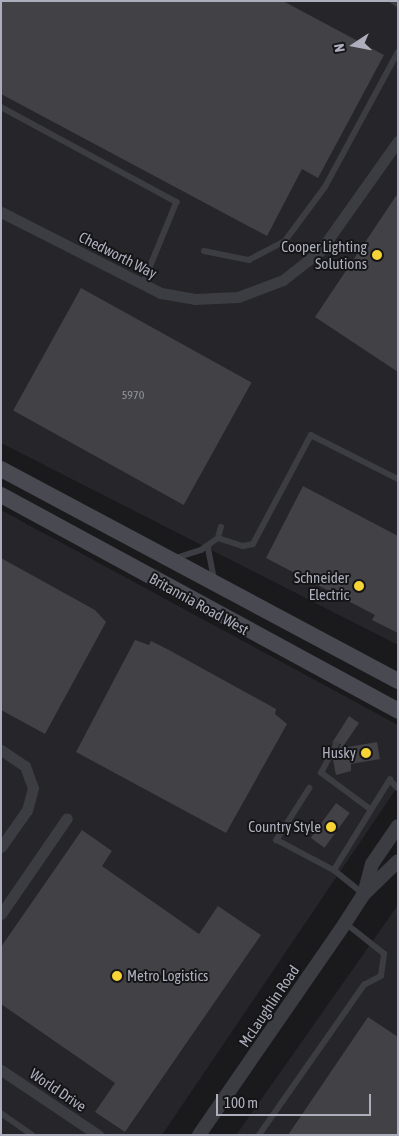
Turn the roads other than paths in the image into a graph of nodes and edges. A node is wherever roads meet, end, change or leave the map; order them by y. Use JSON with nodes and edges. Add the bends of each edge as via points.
{"nodes":[{"id":1,"x":393,"y":1,"type":"edge"},
{"id":2,"x":398,"y":4,"type":"edge"},
{"id":3,"x":398,"y":52,"type":"edge"},
{"id":4,"x":1,"y":107,"type":"edge"},
{"id":5,"x":398,"y":141,"type":"edge"},
{"id":6,"x":1,"y":212,"type":"edge"},
{"id":7,"x":204,"y":251,"type":"dead end"},
{"id":8,"x":143,"y":287,"type":"junction"},
{"id":9,"x":1,"y":469,"type":"edge"},
{"id":10,"x":398,"y":479,"type":"edge"},
{"id":11,"x":1,"y":495,"type":"edge"},
{"id":12,"x":221,"y":527,"type":"dead end"},
{"id":13,"x":218,"y":538,"type":"junction"},
{"id":14,"x":208,"y":546,"type":"junction"},
{"id":15,"x":170,"y":559,"type":"junction"},
{"id":16,"x":215,"y":583,"type":"junction"},
{"id":17,"x":398,"y":681,"type":"edge"},
{"id":18,"x":398,"y":711,"type":"edge"},
{"id":19,"x":336,"y":745,"type":"dead end"},
{"id":20,"x":1,"y":750,"type":"edge"},
{"id":21,"x":310,"y":788,"type":"dead end"},
{"id":22,"x":398,"y":788,"type":"edge"},
{"id":23,"x":371,"y":810,"type":"junction"},
{"id":24,"x":66,"y":818,"type":"dead end"},
{"id":25,"x":398,"y":826,"type":"edge"},
{"id":26,"x":1,"y":847,"type":"edge"},
{"id":27,"x":398,"y":861,"type":"edge"},
{"id":28,"x":334,"y":870,"type":"junction"},
{"id":29,"x":364,"y":894,"type":"junction"},
{"id":30,"x":1,"y":914,"type":"edge"},
{"id":31,"x":345,"y":923,"type":"junction"},
{"id":32,"x":1,"y":1070,"type":"edge"},
{"id":33,"x":1,"y":1113,"type":"edge"},
{"id":34,"x":32,"y":1135,"type":"edge"},
{"id":35,"x":98,"y":1135,"type":"edge"},
{"id":36,"x":199,"y":1135,"type":"edge"},
{"id":37,"x":259,"y":1135,"type":"edge"}],
"edges":[{"from":1,"to":2,"type":"lane"},
{"from":3,"to":7,"type":"lane","via":[[325,188],[285,241],[249,260]]},
{"from":4,"to":8,"type":"lane","via":[[178,202]]},
{"from":5,"to":8,"type":"street","name":"Chedworth Way","via":[[330,239],[283,280],[216,300],[182,298]]},
{"from":6,"to":8,"type":"street","name":"Chedworth Way"},
{"from":9,"to":15,"type":"main road","name":"Britannia Road West"},
{"from":10,"to":13,"type":"lane","via":[[310,435],[253,544],[242,546]]},
{"from":11,"to":18,"type":"main road","name":"Britannia Road West"},
{"from":12,"to":13,"type":"lane"},
{"from":13,"to":14,"type":"lane"},
{"from":14,"to":15,"type":"lane"},
{"from":14,"to":16,"type":"lane"},
{"from":15,"to":16,"type":"main road","name":"Britannia Road West"},
{"from":16,"to":17,"type":"main road","name":"Britannia Road West"},
{"from":19,"to":23,"type":"lane","via":[[321,773]]},
{"from":20,"to":26,"type":"street","via":[[25,766],[33,788],[27,810]]},
{"from":21,"to":28,"type":"lane","via":[[277,840]]},
{"from":22,"to":23,"type":"lane","via":[[390,780]]},
{"from":23,"to":28,"type":"lane"},
{"from":24,"to":30,"type":"street"},
{"from":25,"to":29,"type":"street","name":"McLaughlin Road","via":[[372,864]]},
{"from":27,"to":29,"type":"street","name":"McLaughlin Road"},
{"from":28,"to":29,"type":"lane"},
{"from":29,"to":31,"type":"street","name":"McLaughlin Road"},
{"from":31,"to":36,"type":"street","name":"McLaughlin Road"},
{"from":31,"to":37,"type":"lane","via":[[384,954],[381,976],[364,985]]},
{"from":32,"to":35,"type":"street","name":"World Drive"},
{"from":33,"to":34,"type":"lane"}]}
